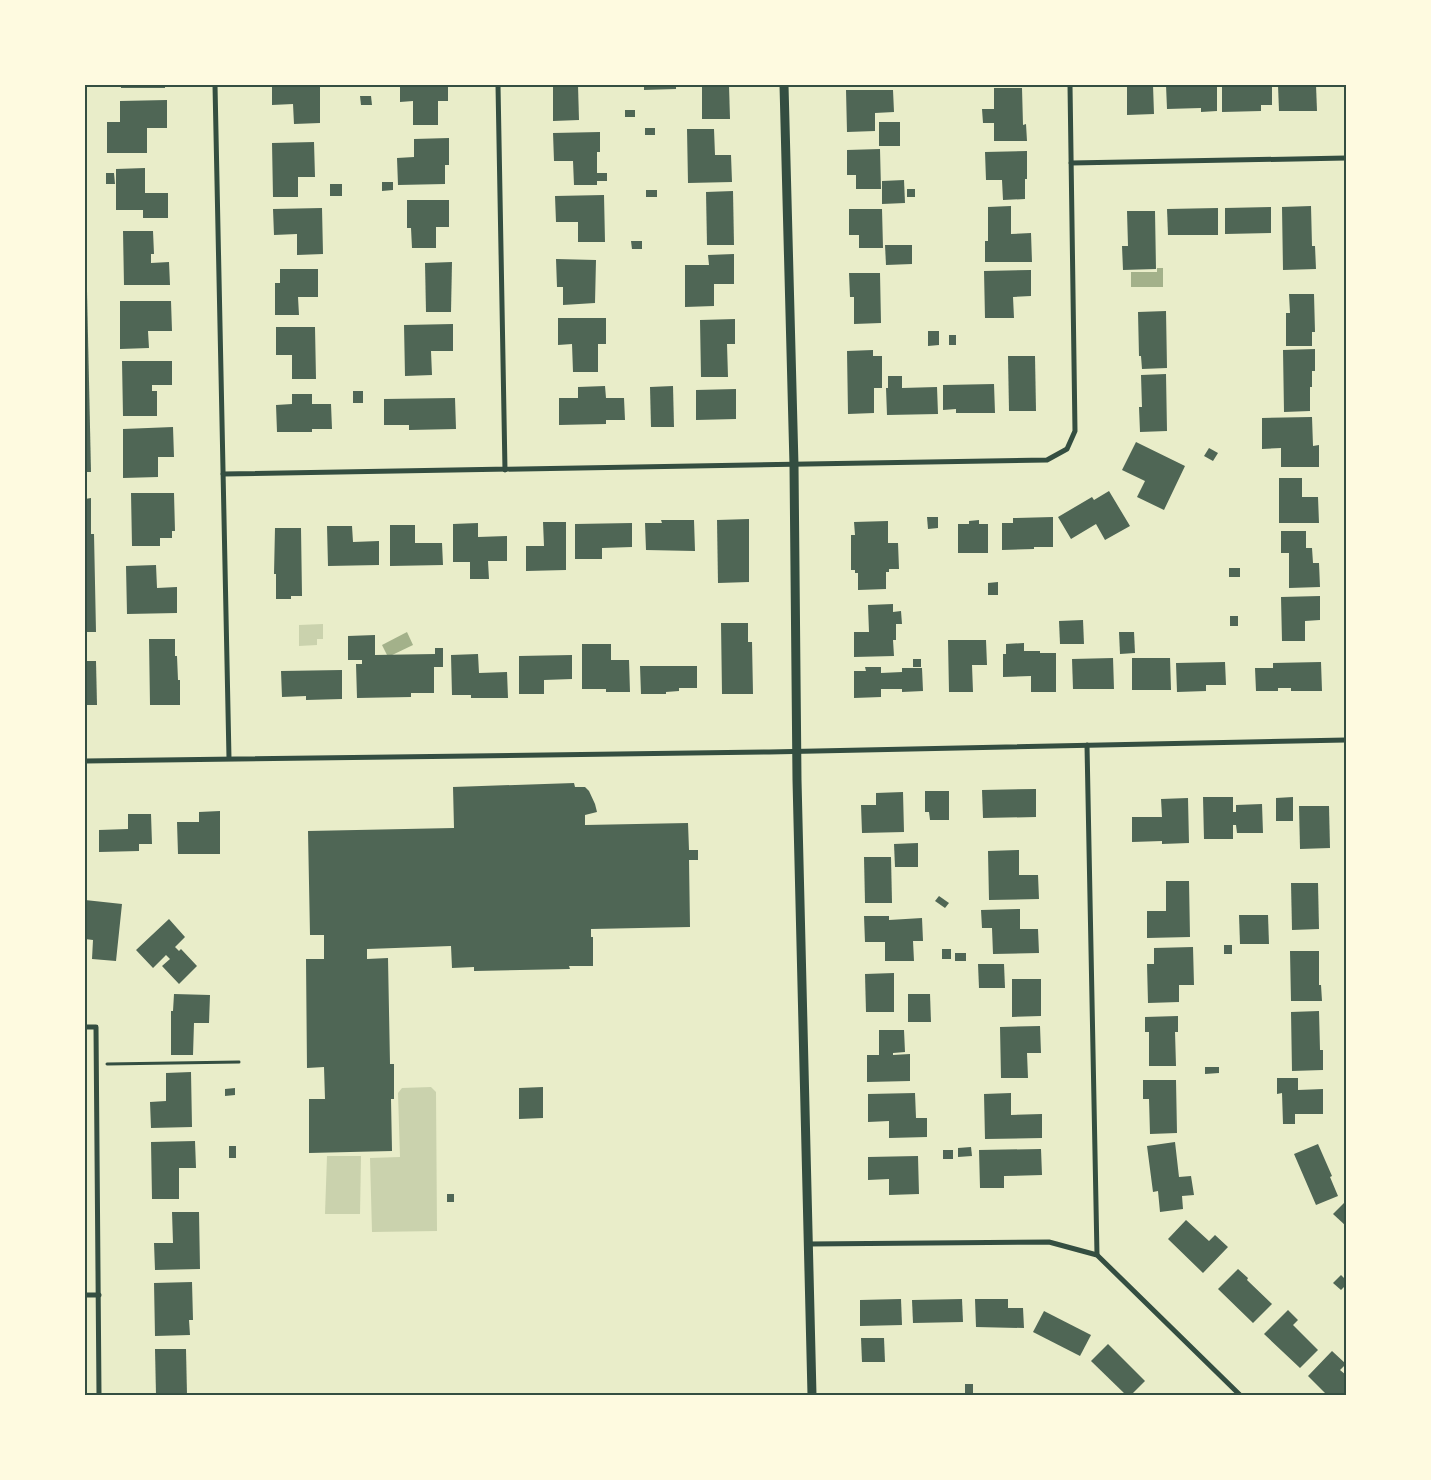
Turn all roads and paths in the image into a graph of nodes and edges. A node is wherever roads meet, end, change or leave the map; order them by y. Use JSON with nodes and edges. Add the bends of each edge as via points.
{"nodes":[{"id":1,"x":215,"y":85,"type":"edge"},
{"id":2,"x":498,"y":85,"type":"edge"},
{"id":3,"x":784,"y":85,"type":"edge"},
{"id":4,"x":1070,"y":85,"type":"edge"},
{"id":5,"x":1346,"y":158,"type":"edge"},
{"id":6,"x":1071,"y":163,"type":"junction"},
{"id":7,"x":794,"y":464,"type":"junction"},
{"id":8,"x":505,"y":470,"type":"junction"},
{"id":9,"x":224,"y":474,"type":"junction"},
{"id":10,"x":1346,"y":740,"type":"edge"},
{"id":11,"x":1087,"y":745,"type":"junction"},
{"id":12,"x":796,"y":751,"type":"junction"},
{"id":13,"x":229,"y":758,"type":"junction"},
{"id":14,"x":85,"y":761,"type":"edge"},
{"id":15,"x":85,"y":1027,"type":"edge"},
{"id":16,"x":239,"y":1062,"type":"dead end"},
{"id":17,"x":96,"y":1064,"type":"junction"},
{"id":18,"x":809,"y":1244,"type":"junction"},
{"id":19,"x":1097,"y":1256,"type":"junction"},
{"id":20,"x":85,"y":1295,"type":"edge"},
{"id":21,"x":99,"y":1295,"type":"junction"},
{"id":22,"x":100,"y":1395,"type":"edge"},
{"id":23,"x":812,"y":1395,"type":"edge"},
{"id":24,"x":1240,"y":1395,"type":"edge"}],
"edges":[{"from":1,"to":9,"type":"street"},
{"from":2,"to":8,"type":"street"},
{"from":3,"to":7,"type":"street"},
{"from":4,"to":6,"type":"street"},
{"from":5,"to":6,"type":"street"},
{"from":6,"to":7,"type":"street","via":[[1075,431],[1067,449],[1047,460]]},
{"from":7,"to":8,"type":"street"},
{"from":7,"to":12,"type":"street"},
{"from":8,"to":9,"type":"street"},
{"from":9,"to":13,"type":"street"},
{"from":10,"to":11,"type":"street"},
{"from":11,"to":12,"type":"street"},
{"from":11,"to":19,"type":"street"},
{"from":12,"to":13,"type":"street"},
{"from":12,"to":18,"type":"street"},
{"from":13,"to":14,"type":"street"},
{"from":15,"to":17,"type":"street","via":[[96,1026]]},
{"from":16,"to":17,"type":"path"},
{"from":17,"to":21,"type":"street"},
{"from":18,"to":19,"type":"street","via":[[1049,1242]]},
{"from":18,"to":23,"type":"street"},
{"from":19,"to":24,"type":"street"},
{"from":20,"to":21,"type":"street"},
{"from":21,"to":22,"type":"street"}]}
